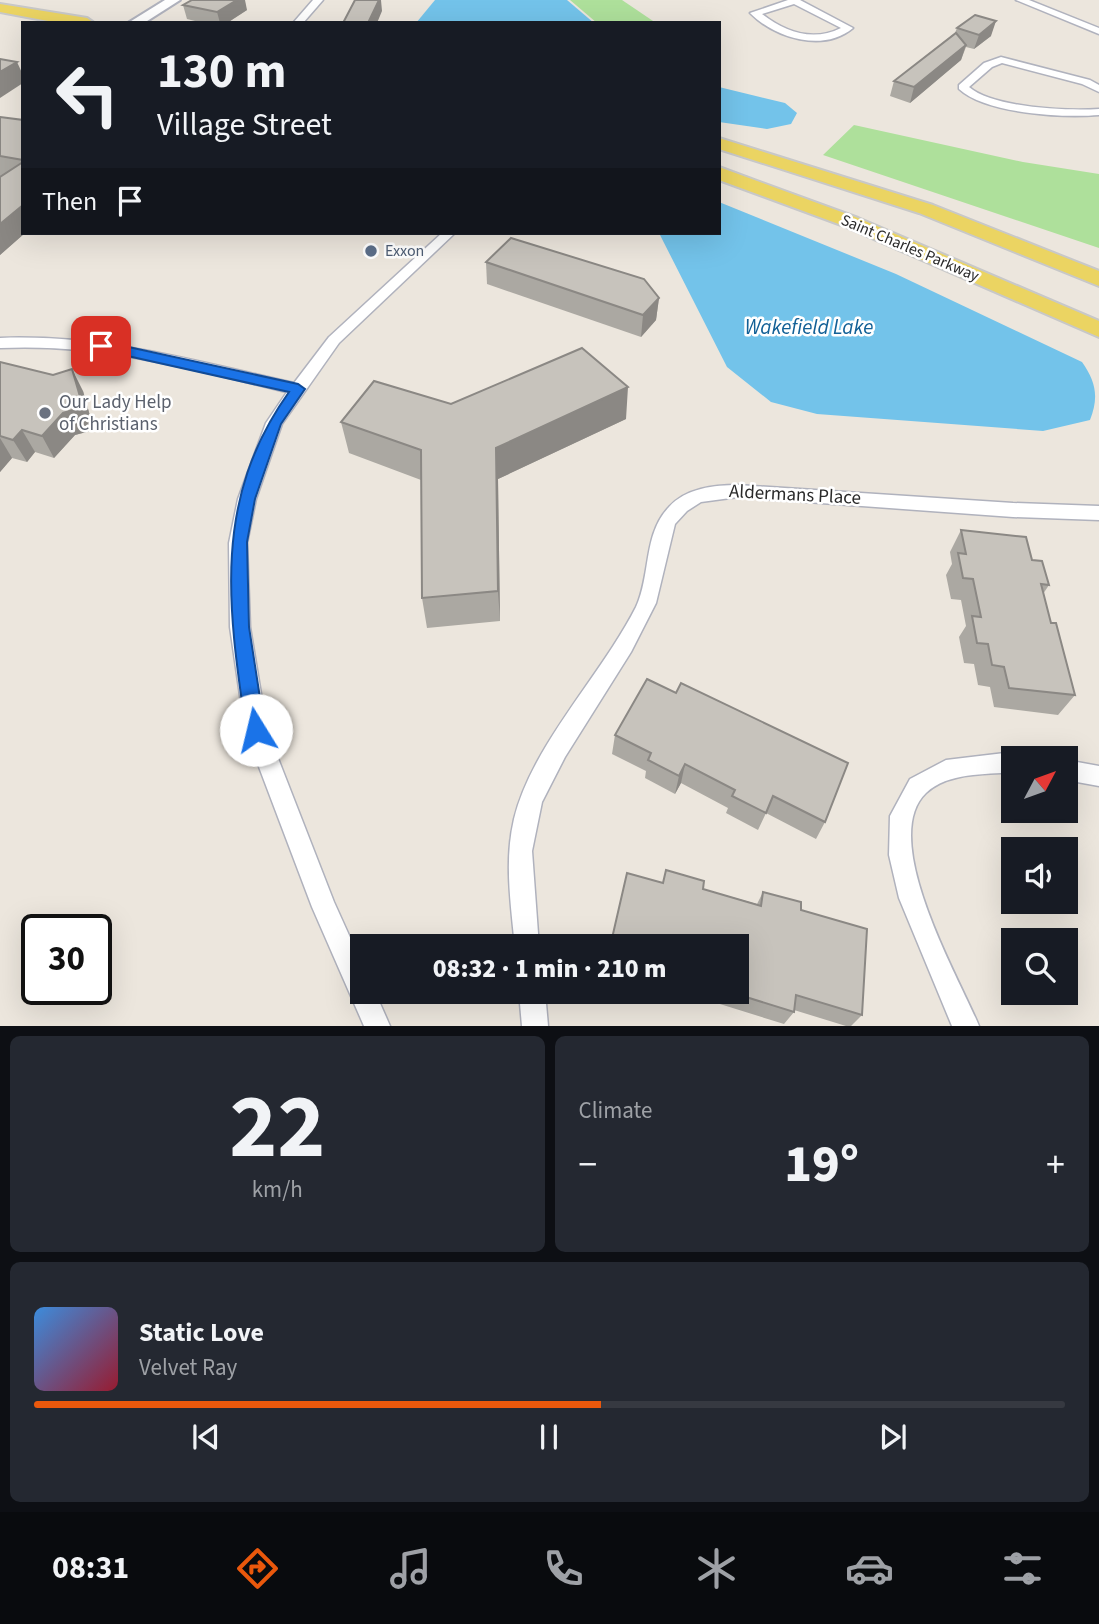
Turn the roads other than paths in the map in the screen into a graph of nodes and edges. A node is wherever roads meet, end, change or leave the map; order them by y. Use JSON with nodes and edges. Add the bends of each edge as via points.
{"nodes":[{"id":1,"x":174,"y":0,"type":"edge"},
{"id":2,"x":318,"y":0,"type":"edge"},
{"id":3,"x":1021,"y":0,"type":"edge"},
{"id":4,"x":794,"y":1,"type":"edge"},
{"id":5,"x":0,"y":8,"type":"edge"},
{"id":6,"x":75,"y":21,"type":"edge"},
{"id":7,"x":137,"y":21,"type":"edge"},
{"id":8,"x":301,"y":21,"type":"edge"},
{"id":9,"x":1099,"y":31,"type":"edge"},
{"id":10,"x":1099,"y":89,"type":"edge"},
{"id":11,"x":1099,"y":112,"type":"edge"},
{"id":12,"x":721,"y":144,"type":"edge"},
{"id":13,"x":721,"y":174,"type":"edge"},
{"id":14,"x":447,"y":235,"type":"edge"},
{"id":15,"x":1099,"y":279,"type":"edge"},
{"id":16,"x":1099,"y":330,"type":"edge"},
{"id":17,"x":0,"y":343,"type":"edge"},
{"id":18,"x":298,"y":389,"type":"junction"},
{"id":19,"x":1099,"y":513,"type":"edge"},
{"id":20,"x":1001,"y":762,"type":"edge"},
{"id":21,"x":1078,"y":772,"type":"edge"},
{"id":22,"x":1099,"y":776,"type":"edge"},
{"id":23,"x":526,"y":934,"type":"edge"},
{"id":24,"x":533,"y":1004,"type":"edge"},
{"id":25,"x":377,"y":1026,"type":"edge"},
{"id":26,"x":535,"y":1026,"type":"edge"},
{"id":27,"x":966,"y":1026,"type":"edge"}],
"edges":[{"from":1,"to":7,"type":"street"},
{"from":2,"to":8,"type":"street"},
{"from":3,"to":9,"type":"street"},
{"from":4,"to":4,"type":"street","via":[[848,28],[818,39],[800,37],[755,13]]},
{"from":5,"to":6,"type":"main road"},
{"from":10,"to":11,"type":"street","via":[[1001,60],[963,87],[974,97],[992,102]]},
{"from":12,"to":15,"type":"main road","name":"Saint Charles Parkway","via":[[926,209]]},
{"from":13,"to":16,"type":"main road","name":"Saint Charles Parkway","via":[[850,222]]},
{"from":14,"to":18,"type":"street","via":[[334,340]]},
{"from":17,"to":18,"type":"street","via":[[49,341],[125,349]]},
{"from":18,"to":25,"type":"street","via":[[274,423],[247,499],[238,542],[240,627],[256,730],[324,907]]},
{"from":19,"to":23,"type":"street","name":"Aldermans Place","via":[[737,491],[711,492],[684,504],[663,533],[654,582],[642,613],[559,746],[525,819],[520,847]]},
{"from":20,"to":27,"type":"street","via":[[935,771],[917,785],[901,819],[900,863],[909,899]]},
{"from":21,"to":22,"type":"street"},
{"from":24,"to":26,"type":"street"}]}
